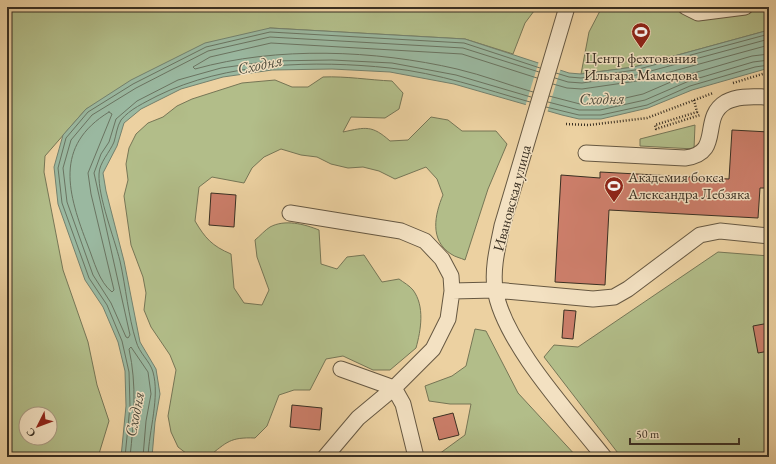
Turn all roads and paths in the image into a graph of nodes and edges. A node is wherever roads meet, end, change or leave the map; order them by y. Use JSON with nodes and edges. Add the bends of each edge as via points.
{"nodes":[{"id":1,"x":567,"y":7,"type":"edge"},
{"id":2,"x":686,"y":7,"type":"edge"},
{"id":3,"x":745,"y":7,"type":"edge"},
{"id":4,"x":769,"y":72,"type":"edge"},
{"id":5,"x":728,"y":84,"type":"dead end"},
{"id":6,"x":714,"y":92,"type":"dead end"},
{"id":7,"x":769,"y":97,"type":"edge"},
{"id":8,"x":694,"y":100,"type":"junction"},
{"id":9,"x":712,"y":120,"type":"junction"},
{"id":10,"x":566,"y":124,"type":"dead end"},
{"id":11,"x":586,"y":153,"type":"dead end"},
{"id":12,"x":290,"y":213,"type":"dead end"},
{"id":13,"x":769,"y":236,"type":"edge"},
{"id":14,"x":495,"y":290,"type":"junction"},
{"id":15,"x":452,"y":291,"type":"junction"},
{"id":16,"x":341,"y":369,"type":"dead end"},
{"id":17,"x":394,"y":388,"type":"junction"},
{"id":18,"x":326,"y":457,"type":"edge"},
{"id":19,"x":416,"y":457,"type":"edge"},
{"id":20,"x":604,"y":457,"type":"edge"}],
"edges":[{"from":1,"to":14,"type":"street","name":"Ивановская улица","via":[[502,226],[496,258]]},
{"from":2,"to":3,"type":"street","via":[[698,13]]},
{"from":4,"to":5,"type":"path"},
{"from":6,"to":8,"type":"path"},
{"from":7,"to":9,"type":"street","via":[[739,98],[727,102],[717,110]]},
{"from":8,"to":9,"type":"path","via":[[697,112],[655,125],[656,129],[701,115]]},
{"from":8,"to":10,"type":"path","via":[[647,118],[590,125]]},
{"from":9,"to":11,"type":"street","via":[[705,150],[696,157]]},
{"from":12,"to":15,"type":"street","via":[[401,231],[425,241],[442,259],[450,276]]},
{"from":13,"to":14,"type":"street","via":[[720,231],[700,235],[614,297],[593,298]]},
{"from":14,"to":15,"type":"street"},
{"from":14,"to":20,"type":"street","name":"Ивановская улица","via":[[512,334],[529,361]]},
{"from":15,"to":17,"type":"street","via":[[448,319],[433,349]]},
{"from":16,"to":17,"type":"street"},
{"from":17,"to":18,"type":"street","via":[[358,418]]},
{"from":17,"to":19,"type":"street","via":[[404,404]]}]}
